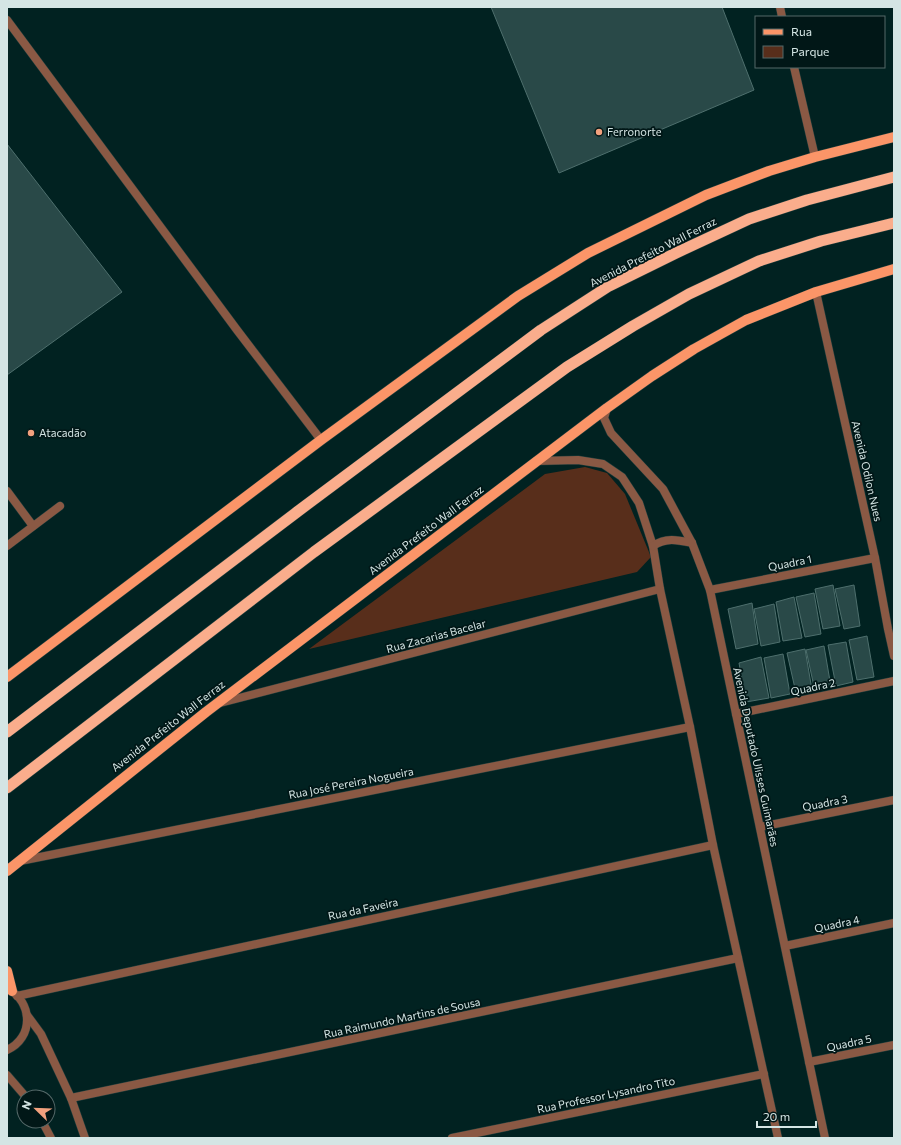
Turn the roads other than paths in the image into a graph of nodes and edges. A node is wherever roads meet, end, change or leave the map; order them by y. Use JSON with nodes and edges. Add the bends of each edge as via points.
{"nodes":[{"id":1,"x":7,"y":20,"type":"edge"},
{"id":2,"x":794,"y":68,"type":"edge"},
{"id":3,"x":894,"y":137,"type":"edge"},
{"id":4,"x":815,"y":157,"type":"junction"},
{"id":5,"x":894,"y":177,"type":"edge"},
{"id":6,"x":894,"y":223,"type":"edge"},
{"id":7,"x":894,"y":269,"type":"edge"},
{"id":8,"x":816,"y":292,"type":"junction"},
{"id":9,"x":608,"y":408,"type":"junction"},
{"id":10,"x":321,"y":440,"type":"junction"},
{"id":11,"x":536,"y":462,"type":"junction"},
{"id":12,"x":7,"y":491,"type":"edge"},
{"id":13,"x":60,"y":506,"type":"dead end"},
{"id":14,"x":33,"y":526,"type":"junction"},
{"id":15,"x":692,"y":543,"type":"junction"},
{"id":16,"x":7,"y":546,"type":"edge"},
{"id":17,"x":653,"y":546,"type":"junction"},
{"id":18,"x":875,"y":558,"type":"junction"},
{"id":19,"x":660,"y":589,"type":"junction"},
{"id":20,"x":710,"y":590,"type":"junction"},
{"id":21,"x":891,"y":629,"type":"edge"},
{"id":22,"x":894,"y":656,"type":"edge"},
{"id":23,"x":7,"y":677,"type":"edge"},
{"id":24,"x":894,"y":681,"type":"edge"},
{"id":25,"x":217,"y":704,"type":"junction"},
{"id":26,"x":736,"y":714,"type":"junction"},
{"id":27,"x":690,"y":727,"type":"junction"},
{"id":28,"x":7,"y":732,"type":"edge"},
{"id":29,"x":7,"y":788,"type":"edge"},
{"id":30,"x":894,"y":800,"type":"edge"},
{"id":31,"x":760,"y":827,"type":"junction"},
{"id":32,"x":713,"y":845,"type":"junction"},
{"id":33,"x":17,"y":861,"type":"junction"},
{"id":34,"x":7,"y":870,"type":"edge"},
{"id":35,"x":894,"y":923,"type":"edge"},
{"id":36,"x":785,"y":946,"type":"junction"},
{"id":37,"x":738,"y":958,"type":"junction"},
{"id":38,"x":7,"y":971,"type":"edge"},
{"id":39,"x":12,"y":992,"type":"edge"},
{"id":40,"x":27,"y":1015,"type":"junction"},
{"id":41,"x":894,"y":1045,"type":"edge"},
{"id":42,"x":7,"y":1050,"type":"edge"},
{"id":43,"x":809,"y":1062,"type":"junction"},
{"id":44,"x":764,"y":1074,"type":"junction"},
{"id":45,"x":7,"y":1075,"type":"edge"},
{"id":46,"x":19,"y":1089,"type":"edge"},
{"id":47,"x":71,"y":1098,"type":"junction"},
{"id":48,"x":46,"y":1129,"type":"edge"},
{"id":49,"x":51,"y":1138,"type":"edge"},
{"id":50,"x":85,"y":1138,"type":"edge"},
{"id":51,"x":452,"y":1138,"type":"edge"},
{"id":52,"x":778,"y":1138,"type":"edge"},
{"id":53,"x":825,"y":1138,"type":"edge"}],
"edges":[{"from":1,"to":10,"type":"street"},
{"from":2,"to":4,"type":"street"},
{"from":3,"to":4,"type":"main road"},
{"from":4,"to":10,"type":"main road","via":[[706,195],[588,253],[518,296]]},
{"from":5,"to":28,"type":"highway","name":"Avenida Prefeito Wall Ferraz","via":[[807,200],[749,219],[609,286],[541,330]]},
{"from":6,"to":29,"type":"highway","via":[[821,242],[759,262],[689,294],[567,367],[314,552]]},
{"from":7,"to":8,"type":"main road","name":"Avenida Prefeito Wall Ferraz"},
{"from":8,"to":9,"type":"main road","name":"Avenida Prefeito Wall Ferraz","via":[[746,320],[694,349]]},
{"from":8,"to":18,"type":"street","name":"Avenida Odilon Nues"},
{"from":9,"to":11,"type":"main road","name":"Avenida Prefeito Wall Ferraz"},
{"from":9,"to":15,"type":"street","name":"Avenida Deputado Ulisses Guimarães","via":[[604,418],[611,432],[663,489]]},
{"from":10,"to":23,"type":"main road"},
{"from":11,"to":17,"type":"street","via":[[578,460],[603,464],[622,477],[639,503]]},
{"from":11,"to":25,"type":"main road","name":"Avenida Prefeito Wall Ferraz"},
{"from":12,"to":14,"type":"street"},
{"from":13,"to":14,"type":"street"},
{"from":14,"to":16,"type":"street"},
{"from":15,"to":17,"type":"street","via":[[675,539]]},
{"from":15,"to":20,"type":"street","name":"Avenida Deputado Ulisses Guimarães"},
{"from":17,"to":19,"type":"street"},
{"from":18,"to":20,"type":"street","name":"Quadra 1"},
{"from":18,"to":21,"type":"street","name":"Avenida Odilon Nues"},
{"from":19,"to":25,"type":"street","name":"Rua Zacarias Bacelar"},
{"from":19,"to":27,"type":"street"},
{"from":20,"to":26,"type":"street","name":"Avenida Deputado Ulisses Guimarães"},
{"from":21,"to":22,"type":"street","name":"Avenida Odilon Nues"},
{"from":24,"to":26,"type":"street","name":"Quadra 2"},
{"from":25,"to":33,"type":"main road","name":"Avenida Prefeito Wall Ferraz"},
{"from":26,"to":31,"type":"street","name":"Avenida Deputado Ulisses Guimarães"},
{"from":27,"to":32,"type":"street"},
{"from":27,"to":33,"type":"street","name":"Rua José Pereira Nogueira"},
{"from":30,"to":31,"type":"street","name":"Quadra 3"},
{"from":31,"to":36,"type":"street","name":"Avenida Deputado Ulisses Guimarães"},
{"from":32,"to":37,"type":"street"},
{"from":32,"to":39,"type":"street","name":"Rua da Faveira"},
{"from":33,"to":34,"type":"main road","name":"Avenida Prefeito Wall Ferraz"},
{"from":35,"to":36,"type":"street","name":"Quadra 4"},
{"from":36,"to":43,"type":"street","name":"Avenida Deputado Ulisses Guimarães"},
{"from":37,"to":44,"type":"street"},
{"from":37,"to":47,"type":"street","name":"Rua Raimundo Martins de Sousa"},
{"from":38,"to":39,"type":"main road"},
{"from":39,"to":40,"type":"street","via":[[22,1002]]},
{"from":40,"to":42,"type":"street","via":[[22,1037]]},
{"from":40,"to":47,"type":"street","via":[[41,1034]]},
{"from":41,"to":43,"type":"street","name":"Quadra 5"},
{"from":43,"to":53,"type":"street","name":"Avenida Deputado Ulisses Guimarães"},
{"from":44,"to":51,"type":"street","name":"Rua Professor Lysandro Tito"},
{"from":44,"to":52,"type":"street"},
{"from":45,"to":46,"type":"street"},
{"from":47,"to":50,"type":"street"},
{"from":48,"to":49,"type":"street"}]}
